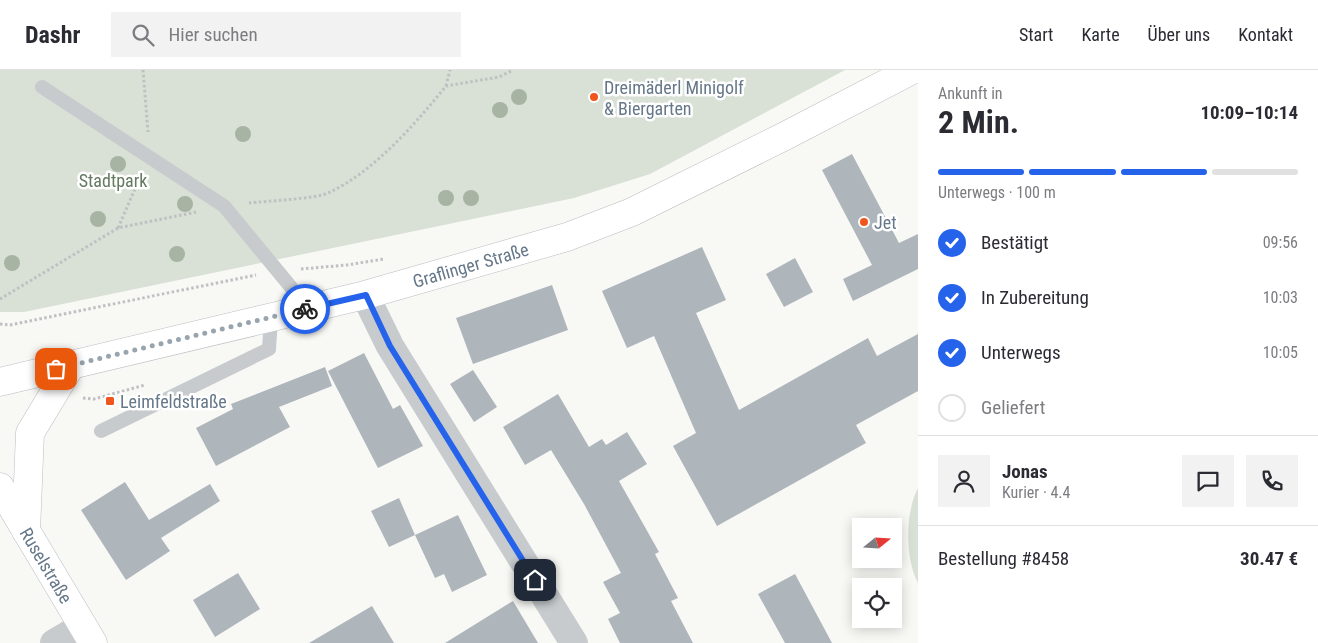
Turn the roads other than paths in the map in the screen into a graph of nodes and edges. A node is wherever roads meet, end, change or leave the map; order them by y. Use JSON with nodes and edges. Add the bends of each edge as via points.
{"nodes":[{"id":1,"x":912,"y":70,"type":"edge"},
{"id":2,"x":42,"y":88,"type":"dead end"},
{"id":3,"x":366,"y":295,"type":"junction"},
{"id":4,"x":308,"y":309,"type":"junction"},
{"id":5,"x":271,"y":318,"type":"junction"},
{"id":6,"x":71,"y":365,"type":"junction"},
{"id":7,"x":0,"y":382,"type":"edge"},
{"id":8,"x":101,"y":431,"type":"dead end"},
{"id":9,"x":0,"y":487,"type":"edge"},
{"id":10,"x":26,"y":531,"type":"junction"},
{"id":11,"x":88,"y":635,"type":"edge"},
{"id":12,"x":54,"y":643,"type":"edge"},
{"id":13,"x":574,"y":643,"type":"edge"}],
"edges":[{"from":1,"to":3,"type":"street","name":"Graflinger Straße","via":[[632,212],[567,237]]},
{"from":2,"to":4,"type":"lane","via":[[224,206]]},
{"from":3,"to":4,"type":"street","name":"Graflinger Straße"},
{"from":3,"to":13,"type":"street","via":[[390,346]]},
{"from":4,"to":5,"type":"street","name":"Graflinger Straße"},
{"from":5,"to":6,"type":"street","name":"Graflinger Straße"},
{"from":5,"to":8,"type":"lane","via":[[269,349]]},
{"from":6,"to":7,"type":"street","name":"Graflinger Straße"},
{"from":6,"to":10,"type":"street","via":[[30,433]]},
{"from":9,"to":10,"type":"street","name":"Ruselstraße"},
{"from":10,"to":11,"type":"street","name":"Ruselstraße"},
{"from":11,"to":12,"type":"street"}]}
